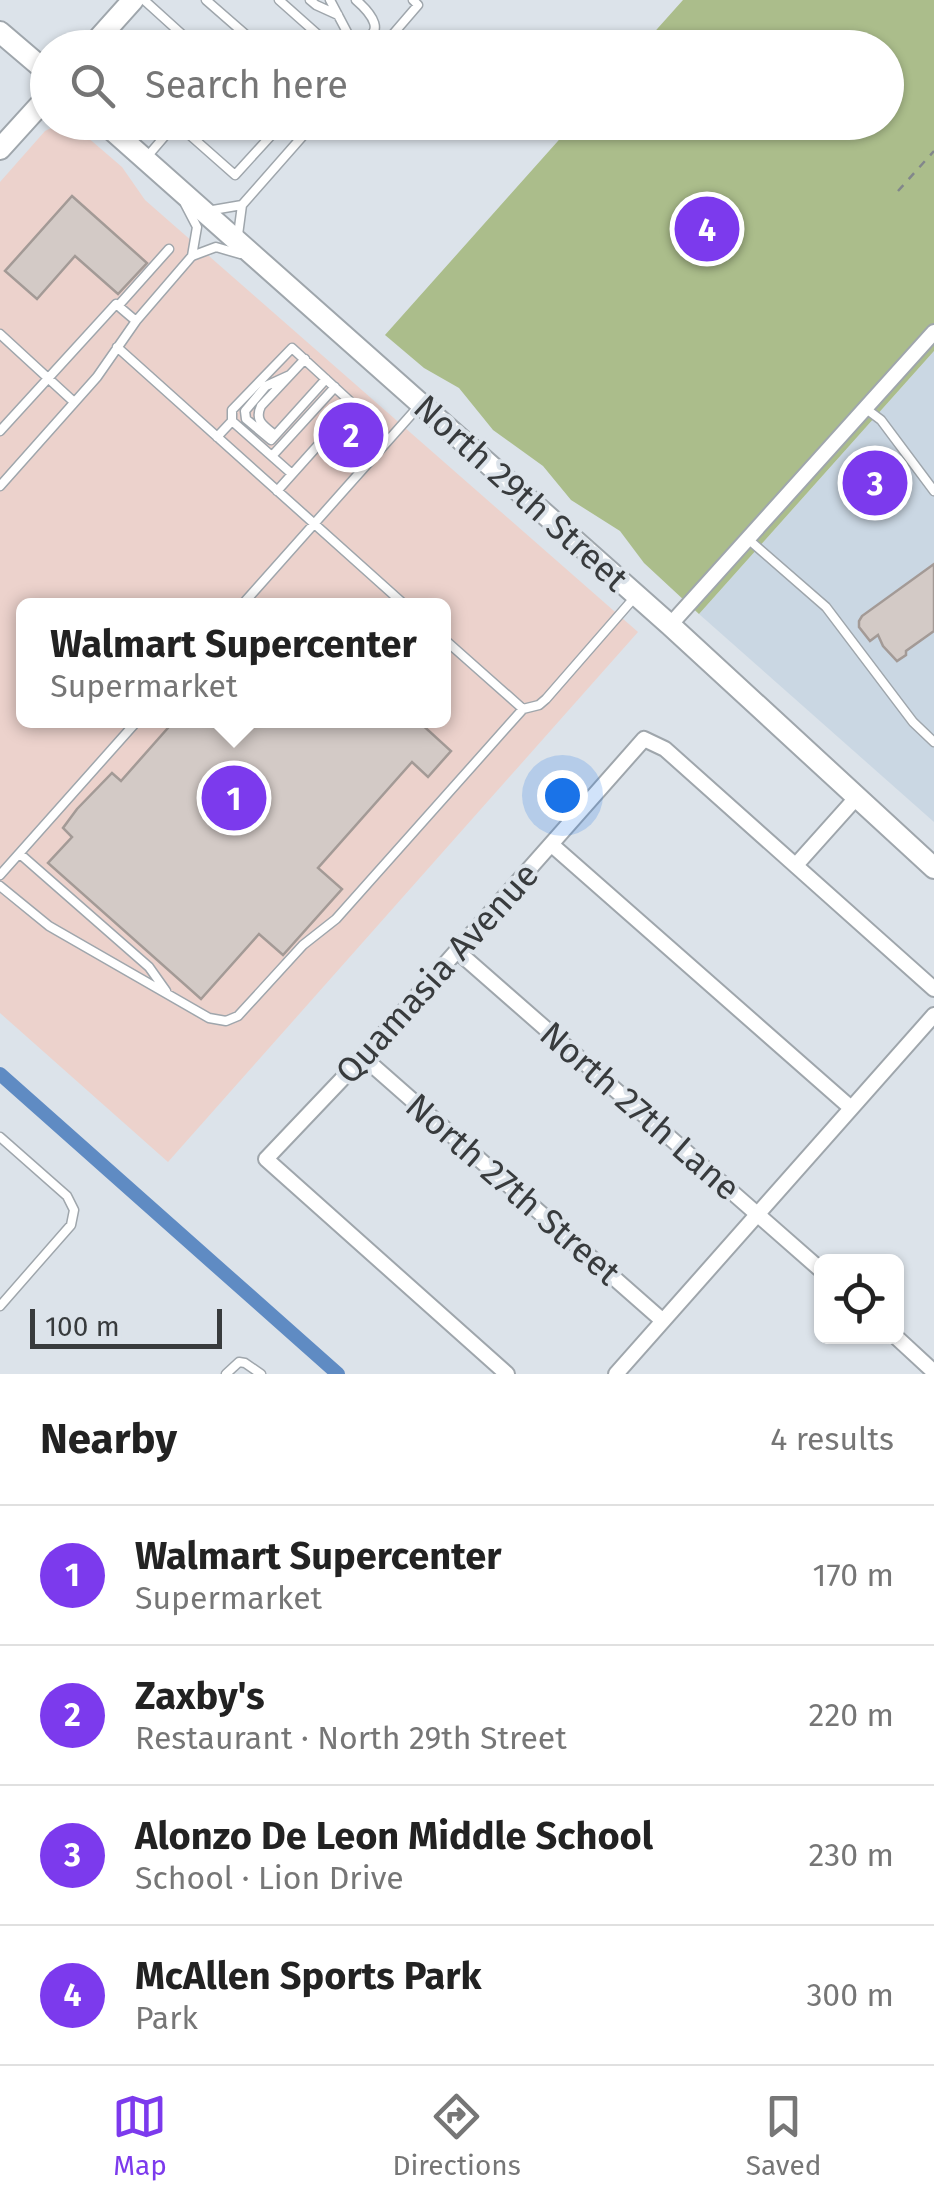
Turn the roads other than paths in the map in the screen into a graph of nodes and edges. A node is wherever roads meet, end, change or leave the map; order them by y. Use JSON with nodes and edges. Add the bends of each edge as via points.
{"nodes":[{"id":1,"x":133,"y":0,"type":"edge"},
{"id":2,"x":144,"y":0,"type":"edge"},
{"id":3,"x":206,"y":0,"type":"edge"},
{"id":4,"x":280,"y":0,"type":"edge"},
{"id":5,"x":310,"y":0,"type":"edge"},
{"id":6,"x":322,"y":0,"type":"edge"},
{"id":7,"x":330,"y":0,"type":"edge"},
{"id":8,"x":356,"y":0,"type":"edge"},
{"id":9,"x":413,"y":0,"type":"edge"},
{"id":10,"x":338,"y":15,"type":"junction"},
{"id":11,"x":106,"y":30,"type":"edge"},
{"id":12,"x":172,"y":30,"type":"edge"},
{"id":13,"x":240,"y":30,"type":"edge"},
{"id":14,"x":313,"y":30,"type":"edge"},
{"id":15,"x":346,"y":30,"type":"edge"},
{"id":16,"x":373,"y":30,"type":"edge"},
{"id":17,"x":396,"y":30,"type":"edge"},
{"id":18,"x":0,"y":32,"type":"edge"},
{"id":19,"x":30,"y":58,"type":"edge"},
{"id":20,"x":30,"y":116,"type":"edge"},
{"id":21,"x":124,"y":140,"type":"edge"},
{"id":22,"x":161,"y":140,"type":"edge"},
{"id":23,"x":195,"y":140,"type":"edge"},
{"id":24,"x":267,"y":140,"type":"edge"},
{"id":25,"x":298,"y":140,"type":"edge"},
{"id":26,"x":0,"y":149,"type":"edge"},
{"id":27,"x":145,"y":159,"type":"junction"},
{"id":28,"x":177,"y":188,"type":"junction"},
{"id":29,"x":242,"y":205,"type":"junction"},
{"id":30,"x":204,"y":212,"type":"junction"},
{"id":31,"x":238,"y":242,"type":"junction"},
{"id":32,"x":169,"y":249,"type":"dead end"},
{"id":33,"x":192,"y":256,"type":"junction"},
{"id":34,"x":257,"y":258,"type":"junction"},
{"id":35,"x":118,"y":306,"type":"junction"},
{"id":36,"x":136,"y":321,"type":"junction"},
{"id":37,"x":934,"y":332,"type":"edge"},
{"id":38,"x":0,"y":334,"type":"edge"},
{"id":39,"x":118,"y":347,"type":"junction"},
{"id":40,"x":305,"y":359,"type":"junction"},
{"id":41,"x":48,"y":378,"type":"junction"},
{"id":42,"x":326,"y":379,"type":"junction"},
{"id":43,"x":335,"y":387,"type":"junction"},
{"id":44,"x":74,"y":402,"type":"junction"},
{"id":45,"x":421,"y":404,"type":"junction"},
{"id":46,"x":866,"y":408,"type":"junction"},
{"id":47,"x":232,"y":421,"type":"junction"},
{"id":48,"x":0,"y":430,"type":"edge"},
{"id":49,"x":217,"y":437,"type":"junction"},
{"id":50,"x":272,"y":456,"type":"junction"},
{"id":51,"x":4,"y":474,"type":"edge"},
{"id":52,"x":292,"y":474,"type":"junction"},
{"id":53,"x":0,"y":486,"type":"edge"},
{"id":54,"x":277,"y":491,"type":"junction"},
{"id":55,"x":934,"y":491,"type":"edge"},
{"id":56,"x":314,"y":524,"type":"junction"},
{"id":57,"x":748,"y":538,"type":"junction"},
{"id":58,"x":637,"y":595,"type":"junction"},
{"id":59,"x":248,"y":598,"type":"edge"},
{"id":60,"x":397,"y":598,"type":"edge"},
{"id":61,"x":670,"y":624,"type":"junction"},
{"id":62,"x":451,"y":645,"type":"edge"},
{"id":63,"x":523,"y":709,"type":"junction"},
{"id":64,"x":131,"y":728,"type":"edge"},
{"id":65,"x":934,"y":742,"type":"edge"},
{"id":66,"x":856,"y":798,"type":"junction"},
{"id":67,"x":552,"y":845,"type":"junction"},
{"id":68,"x":20,"y":854,"type":"junction"},
{"id":69,"x":796,"y":865,"type":"junction"},
{"id":70,"x":934,"y":868,"type":"edge"},
{"id":71,"x":0,"y":875,"type":"edge"},
{"id":72,"x":0,"y":886,"type":"edge"},
{"id":73,"x":457,"y":952,"type":"junction"},
{"id":74,"x":934,"y":989,"type":"edge"},
{"id":75,"x":168,"y":995,"type":"junction"},
{"id":76,"x":934,"y":1015,"type":"edge"},
{"id":77,"x":364,"y":1056,"type":"junction"},
{"id":78,"x":851,"y":1108,"type":"junction"},
{"id":79,"x":0,"y":1137,"type":"edge"},
{"id":80,"x":758,"y":1214,"type":"junction"},
{"id":81,"x":814,"y":1264,"type":"edge"},
{"id":82,"x":0,"y":1306,"type":"edge"},
{"id":83,"x":664,"y":1320,"type":"junction"},
{"id":84,"x":904,"y":1344,"type":"edge"},
{"id":85,"x":934,"y":1372,"type":"edge"},
{"id":86,"x":226,"y":1374,"type":"edge"},
{"id":87,"x":260,"y":1374,"type":"edge"},
{"id":88,"x":507,"y":1374,"type":"edge"},
{"id":89,"x":616,"y":1374,"type":"edge"}],
"edges":[{"from":1,"to":11,"type":"street"},
{"from":2,"to":12,"type":"lane"},
{"from":3,"to":13,"type":"lane"},
{"from":4,"to":14,"type":"lane"},
{"from":5,"to":10,"type":"lane"},
{"from":6,"to":10,"type":"lane"},
{"from":7,"to":10,"type":"lane"},
{"from":8,"to":16,"type":"lane","via":[[372,14]]},
{"from":9,"to":17,"type":"lane","via":[[418,5]]},
{"from":10,"to":15,"type":"lane"},
{"from":18,"to":19,"type":"street"},
{"from":20,"to":26,"type":"street"},
{"from":21,"to":27,"type":"street","name":"North 29th Street"},
{"from":22,"to":27,"type":"lane"},
{"from":23,"to":24,"type":"lane","via":[[234,175]]},
{"from":25,"to":29,"type":"lane"},
{"from":27,"to":28,"type":"street","name":"North 29th Street"},
{"from":28,"to":30,"type":"street","name":"North 29th Street"},
{"from":28,"to":33,"type":"lane","via":[[197,226]]},
{"from":29,"to":30,"type":"lane"},
{"from":29,"to":31,"type":"lane"},
{"from":30,"to":31,"type":"street","name":"North 29th Street"},
{"from":31,"to":34,"type":"street","name":"North 29th Street"},
{"from":32,"to":35,"type":"lane"},
{"from":33,"to":34,"type":"lane","via":[[216,246]]},
{"from":33,"to":36,"type":"lane"},
{"from":34,"to":45,"type":"street","name":"North 29th Street"},
{"from":35,"to":36,"type":"lane"},
{"from":35,"to":41,"type":"lane"},
{"from":36,"to":39,"type":"lane"},
{"from":37,"to":46,"type":"street"},
{"from":38,"to":41,"type":"lane"},
{"from":39,"to":44,"type":"lane"},
{"from":39,"to":49,"type":"lane"},
{"from":40,"to":42,"type":"lane"},
{"from":40,"to":42,"type":"lane","via":[[260,406],[259,421],[275,434]]},
{"from":40,"to":47,"type":"lane","via":[[292,348],[232,410]]},
{"from":41,"to":44,"type":"lane"},
{"from":41,"to":48,"type":"lane"},
{"from":42,"to":43,"type":"lane"},
{"from":43,"to":50,"type":"lane"},
{"from":43,"to":52,"type":"lane","via":[[354,406]]},
{"from":44,"to":51,"type":"lane"},
{"from":45,"to":56,"type":"lane"},
{"from":45,"to":58,"type":"street","name":"North 29th Street"},
{"from":46,"to":55,"type":"lane"},
{"from":46,"to":57,"type":"street"},
{"from":47,"to":49,"type":"lane"},
{"from":47,"to":50,"type":"lane"},
{"from":49,"to":54,"type":"lane"},
{"from":50,"to":52,"type":"lane"},
{"from":51,"to":53,"type":"lane"},
{"from":52,"to":54,"type":"lane"},
{"from":54,"to":56,"type":"lane"},
{"from":56,"to":59,"type":"lane"},
{"from":56,"to":60,"type":"lane"},
{"from":57,"to":61,"type":"street"},
{"from":57,"to":65,"type":"lane","via":[[826,607]]},
{"from":58,"to":61,"type":"street","name":"North 29th Street"},
{"from":58,"to":63,"type":"lane","via":[[546,699]]},
{"from":61,"to":66,"type":"street","name":"North 29th Street"},
{"from":62,"to":63,"type":"lane"},
{"from":63,"to":75,"type":"lane","via":[[336,918],[238,1016],[217,1021]]},
{"from":64,"to":68,"type":"lane"},
{"from":66,"to":69,"type":"street"},
{"from":66,"to":70,"type":"street","name":"North 29th Street"},
{"from":67,"to":69,"type":"street","name":"Quamasia Avenue","via":[[644,739],[665,749]]},
{"from":67,"to":73,"type":"street","name":"Quamasia Avenue"},
{"from":67,"to":78,"type":"street"},
{"from":68,"to":71,"type":"lane"},
{"from":68,"to":75,"type":"lane","via":[[149,967]]},
{"from":69,"to":74,"type":"street"},
{"from":72,"to":75,"type":"lane","via":[[49,926]]},
{"from":73,"to":77,"type":"street","name":"Quamasia Avenue"},
{"from":73,"to":80,"type":"street","name":"North 27th Lane"},
{"from":76,"to":78,"type":"street"},
{"from":77,"to":83,"type":"street","name":"North 27th Street"},
{"from":77,"to":88,"type":"street","name":"Quamasia Avenue","via":[[266,1159]]},
{"from":78,"to":80,"type":"street"},
{"from":79,"to":82,"type":"lane","via":[[67,1196],[74,1210],[71,1226]]},
{"from":80,"to":81,"type":"street","name":"North 27th Lane"},
{"from":80,"to":83,"type":"street"},
{"from":83,"to":89,"type":"street"},
{"from":84,"to":85,"type":"street"},
{"from":86,"to":87,"type":"lane","via":[[239,1362]]}]}
